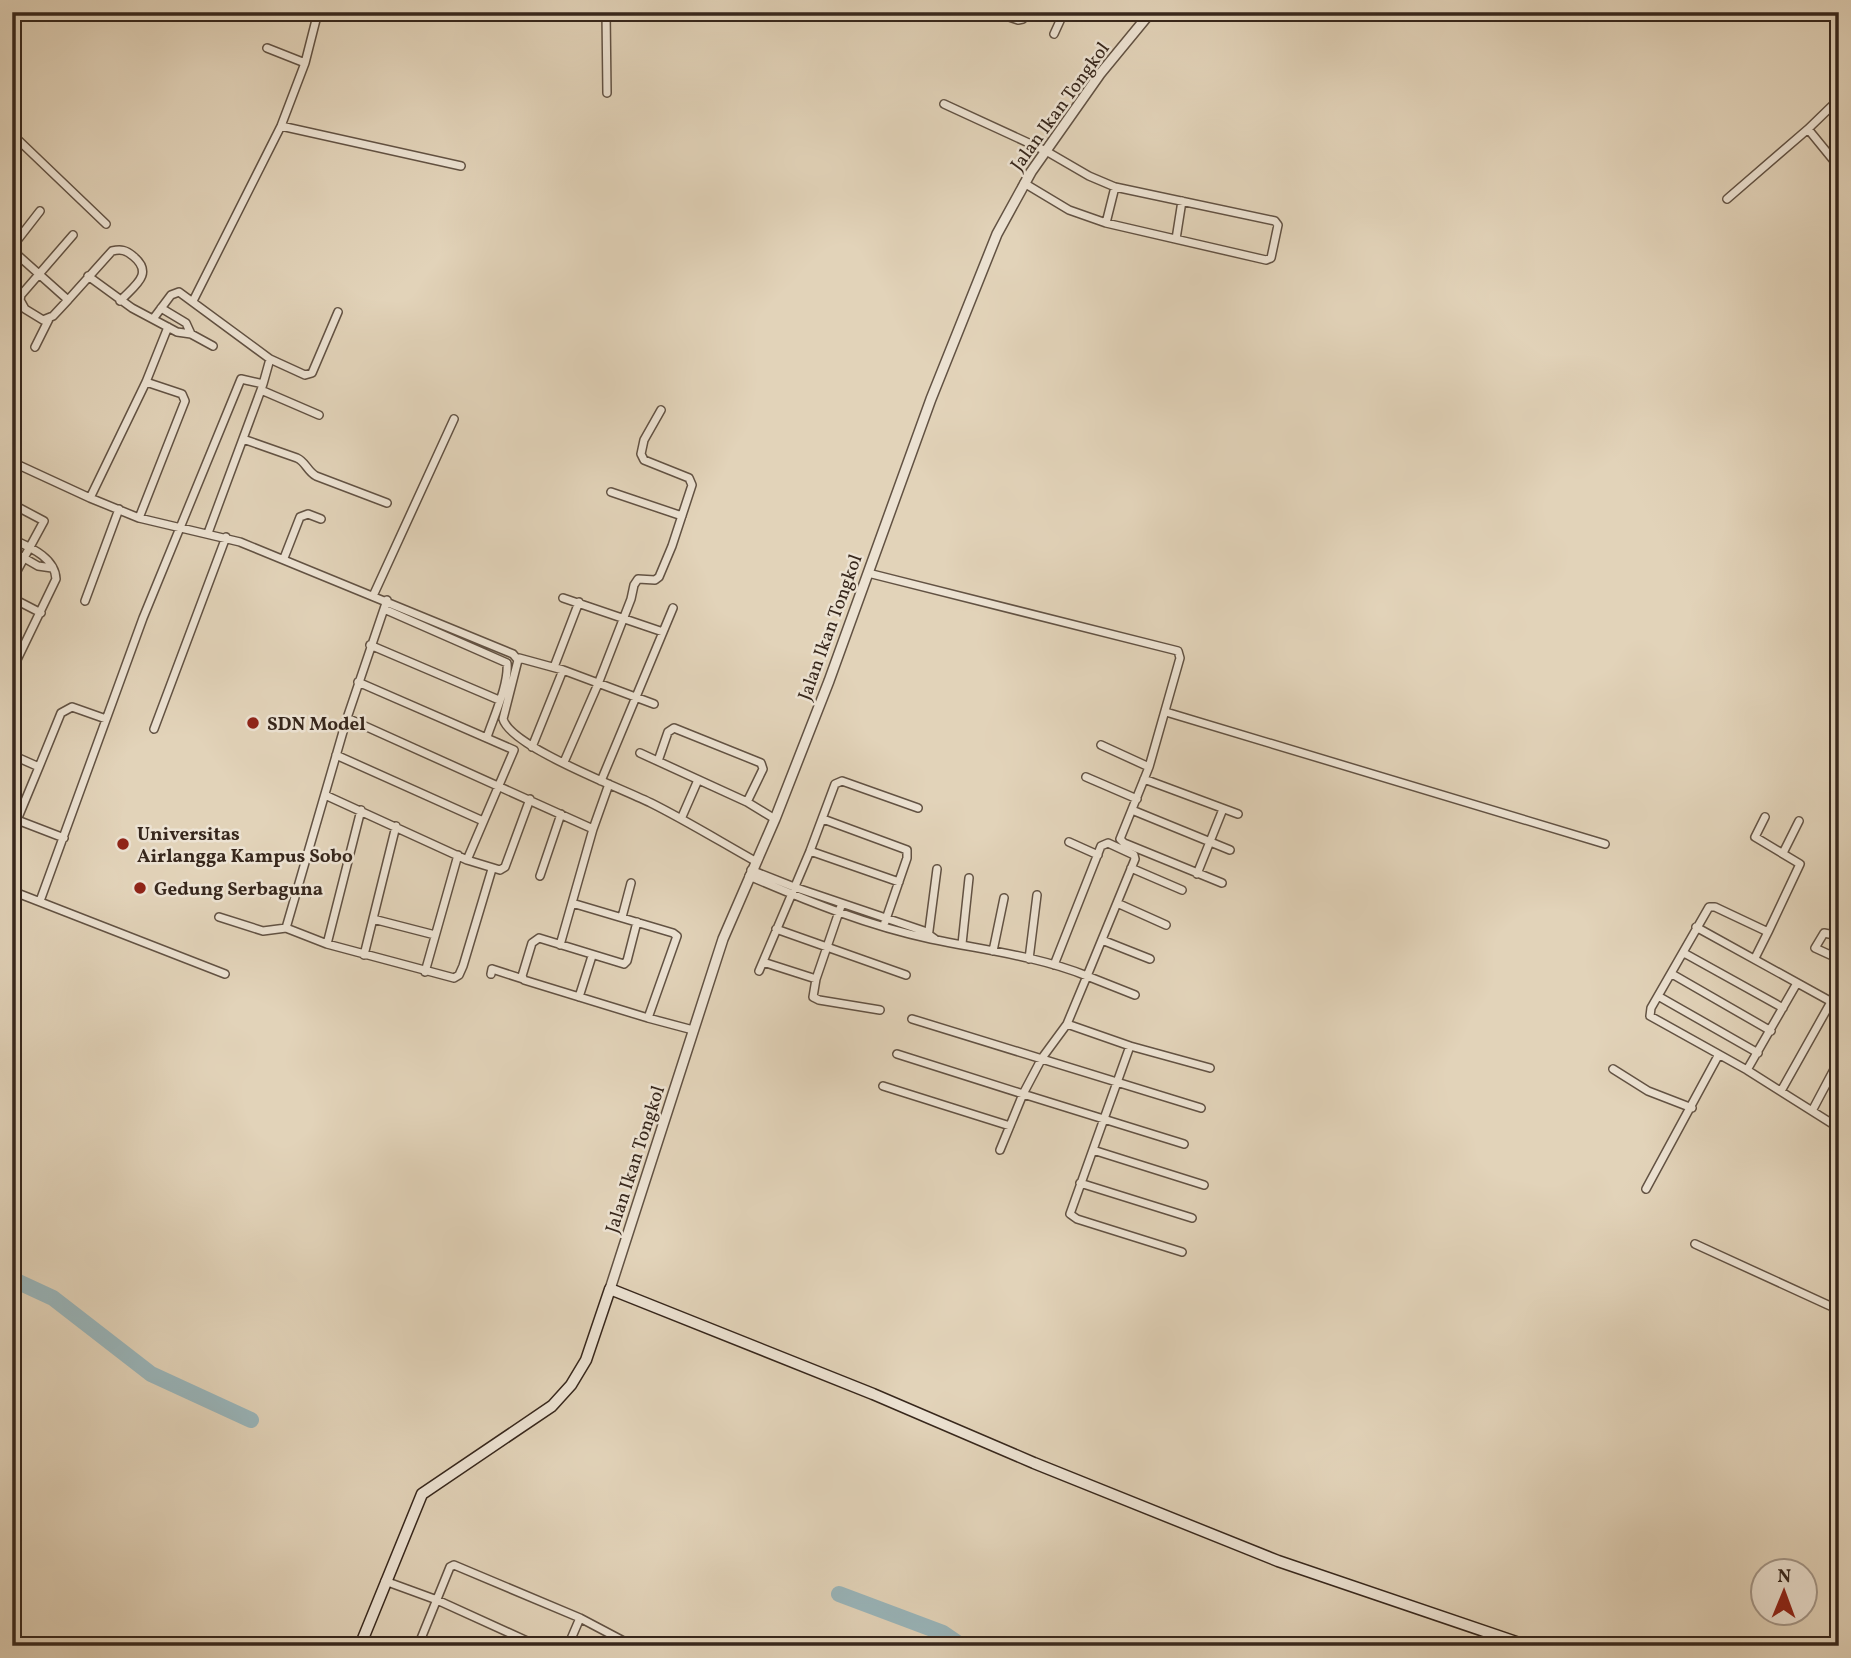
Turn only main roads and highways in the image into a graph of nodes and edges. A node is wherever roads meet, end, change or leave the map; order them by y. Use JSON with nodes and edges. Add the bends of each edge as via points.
{"nodes":[{"id":1,"x":360,"y":1646,"type":"edge"},
{"id":2,"x":1528,"y":1646,"type":"edge"}],
"edges":[{"from":1,"to":2,"type":"main road","via":[[422,1494],[552,1406],[571,1385],[593,1343],[610,1289],[1278,1561]]}]}
